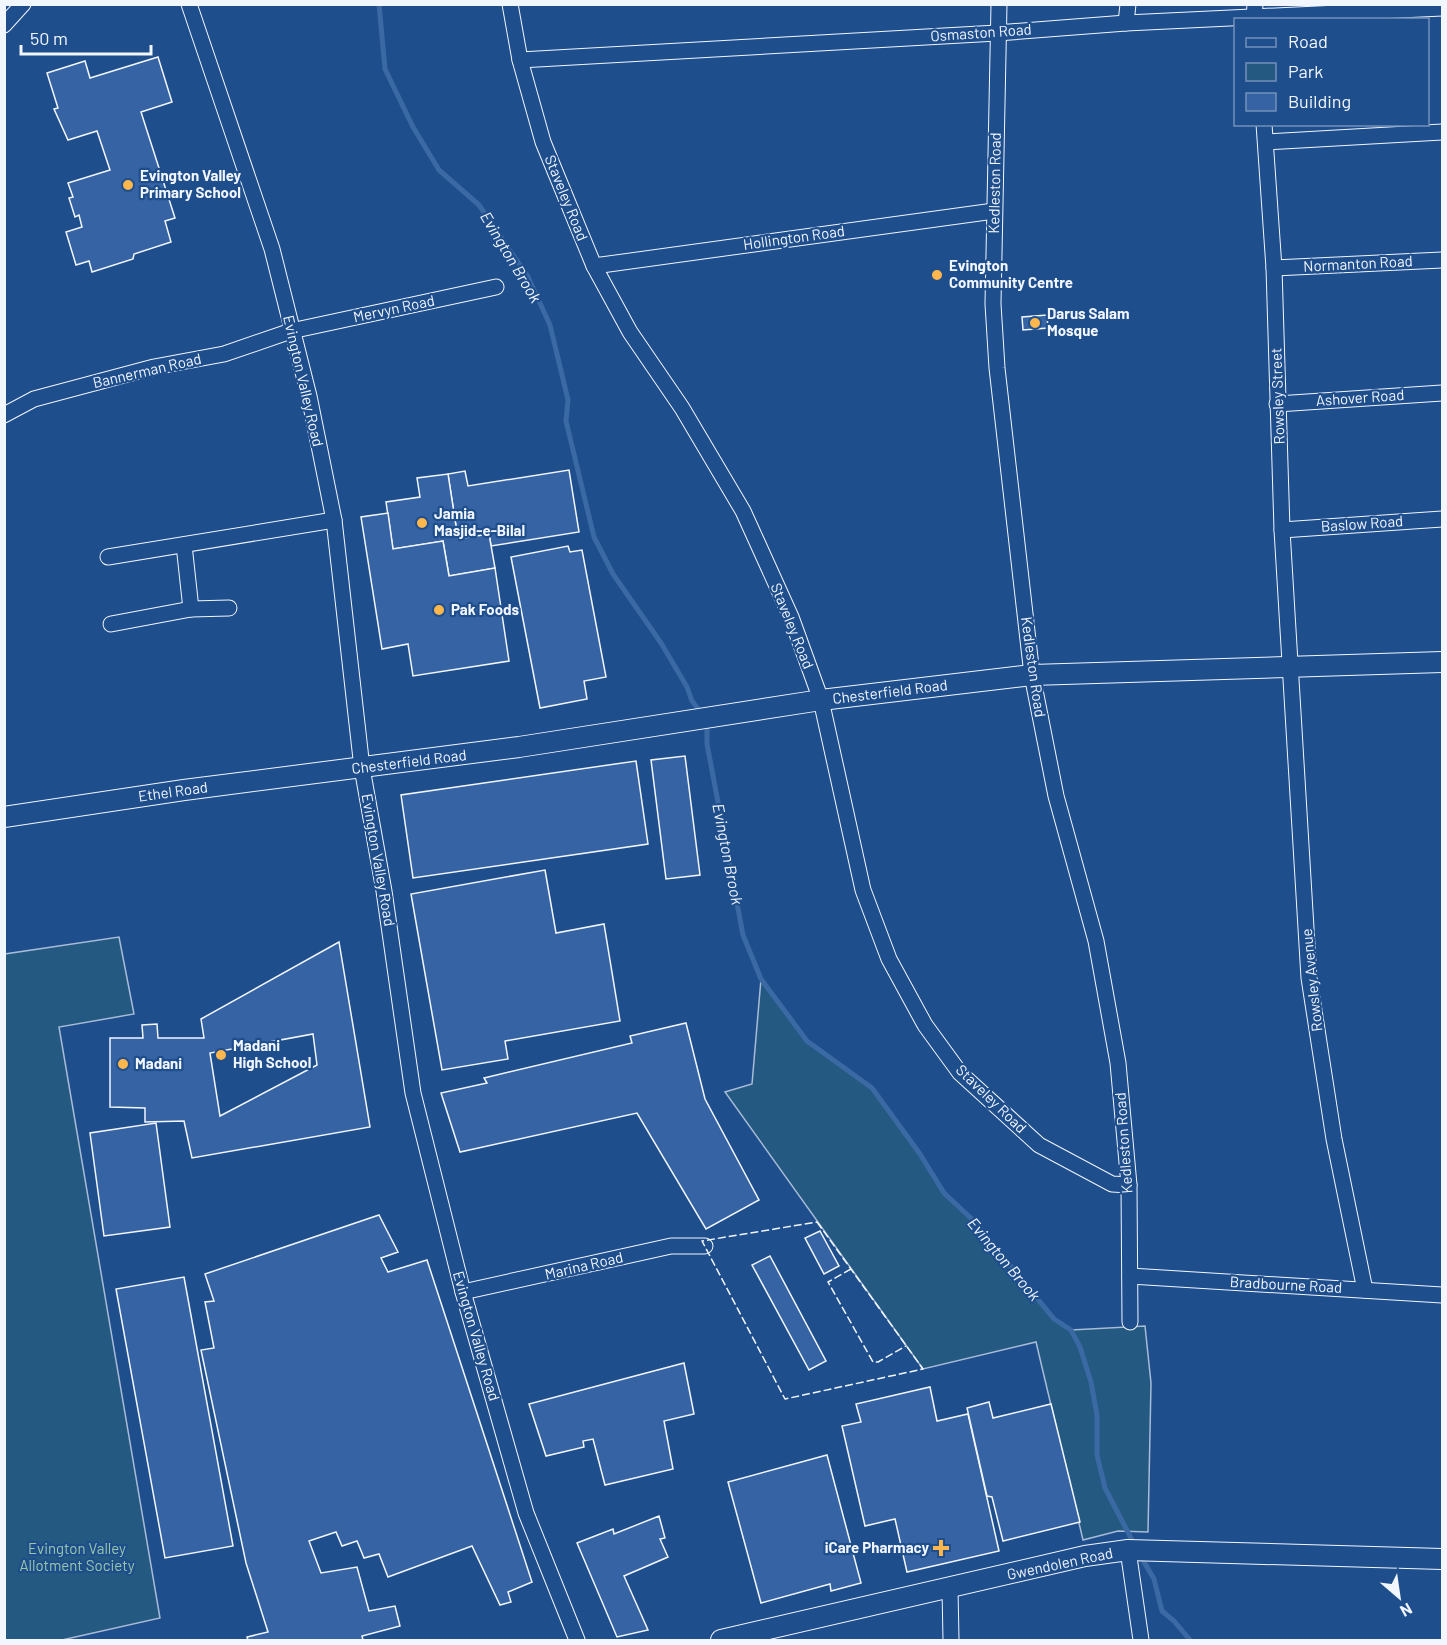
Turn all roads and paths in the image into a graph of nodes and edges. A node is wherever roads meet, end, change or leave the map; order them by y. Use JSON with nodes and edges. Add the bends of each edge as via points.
{"nodes":[{"id":1,"x":23,"y":4,"type":"edge"},
{"id":2,"x":189,"y":4,"type":"edge"},
{"id":3,"x":510,"y":4,"type":"edge"},
{"id":4,"x":999,"y":4,"type":"edge"},
{"id":5,"x":1128,"y":4,"type":"edge"},
{"id":6,"x":1383,"y":8,"type":"edge"},
{"id":7,"x":1443,"y":8,"type":"edge"},
{"id":8,"x":1255,"y":14,"type":"edge"},
{"id":9,"x":1126,"y":23,"type":"junction"},
{"id":10,"x":4,"y":25,"type":"edge"},
{"id":11,"x":997,"y":33,"type":"junction"},
{"id":12,"x":520,"y":60,"type":"junction"},
{"id":13,"x":1264,"y":126,"type":"edge"},
{"id":14,"x":1443,"y":132,"type":"edge"},
{"id":15,"x":1266,"y":142,"type":"junction"},
{"id":16,"x":994,"y":212,"type":"junction"},
{"id":17,"x":1443,"y":260,"type":"edge"},
{"id":18,"x":594,"y":266,"type":"junction"},
{"id":19,"x":1274,"y":268,"type":"junction"},
{"id":20,"x":496,"y":287,"type":"dead end"},
{"id":21,"x":291,"y":331,"type":"junction"},
{"id":22,"x":1443,"y":393,"type":"edge"},
{"id":23,"x":1277,"y":404,"type":"junction"},
{"id":24,"x":4,"y":415,"type":"edge"},
{"id":25,"x":1443,"y":519,"type":"edge"},
{"id":26,"x":334,"y":520,"type":"junction"},
{"id":27,"x":1282,"y":530,"type":"junction"},
{"id":28,"x":184,"y":545,"type":"junction"},
{"id":29,"x":108,"y":557,"type":"dead end"},
{"id":30,"x":229,"y":608,"type":"dead end"},
{"id":31,"x":191,"y":609,"type":"junction"},
{"id":32,"x":111,"y":624,"type":"dead end"},
{"id":33,"x":1443,"y":662,"type":"edge"},
{"id":34,"x":1292,"y":667,"type":"junction"},
{"id":35,"x":1032,"y":675,"type":"junction"},
{"id":36,"x":820,"y":700,"type":"junction"},
{"id":37,"x":362,"y":768,"type":"junction"},
{"id":38,"x":341,"y":770,"type":"joint"},
{"id":39,"x":4,"y":817,"type":"edge"},
{"id":40,"x":1129,"y":1185,"type":"junction"},
{"id":41,"x":705,"y":1246,"type":"dead end"},
{"id":42,"x":1130,"y":1276,"type":"junction"},
{"id":43,"x":1365,"y":1290,"type":"junction"},
{"id":44,"x":463,"y":1292,"type":"junction"},
{"id":45,"x":1443,"y":1294,"type":"edge"},
{"id":46,"x":1130,"y":1322,"type":"dead end"},
{"id":47,"x":1134,"y":1550,"type":"junction"},
{"id":48,"x":1443,"y":1559,"type":"edge"},
{"id":49,"x":950,"y":1589,"type":"junction"},
{"id":50,"x":760,"y":1636,"type":"edge"},
{"id":51,"x":577,"y":1641,"type":"edge"},
{"id":52,"x":721,"y":1641,"type":"edge"},
{"id":53,"x":951,"y":1641,"type":"edge"},
{"id":54,"x":1141,"y":1641,"type":"edge"}],
"edges":[{"from":1,"to":10,"type":"street"},
{"from":2,"to":21,"type":"street","name":"Evington Valley Road","via":[[272,249]]},
{"from":3,"to":12,"type":"street","name":"Staveley Road"},
{"from":4,"to":11,"type":"street","name":"Kedleston Road"},
{"from":5,"to":9,"type":"street"},
{"from":6,"to":7,"type":"street","name":"Osmaston Road"},
{"from":6,"to":8,"type":"street","name":"Osmaston Road"},
{"from":8,"to":9,"type":"street","name":"Osmaston Road"},
{"from":9,"to":11,"type":"street","name":"Osmaston Road"},
{"from":11,"to":12,"type":"street","name":"Osmaston Road"},
{"from":11,"to":16,"type":"street","name":"Kedleston Road"},
{"from":12,"to":18,"type":"street","name":"Staveley Road","via":[[543,142]]},
{"from":13,"to":15,"type":"street","name":"Rowsley Street"},
{"from":14,"to":15,"type":"street"},
{"from":15,"to":19,"type":"street","name":"Rowsley Street"},
{"from":16,"to":18,"type":"street","name":"Hollington Road"},
{"from":16,"to":35,"type":"street","name":"Kedleston Road","via":[[997,368]]},
{"from":17,"to":19,"type":"street","name":"Normanton Road"},
{"from":18,"to":36,"type":"street","name":"Staveley Road","via":[[630,332],[682,408],[742,511],[791,617]]},
{"from":19,"to":23,"type":"street","name":"Rowsley Street"},
{"from":20,"to":21,"type":"street","name":"Mervyn Road"},
{"from":21,"to":24,"type":"street","name":"Bannerman Road","via":[[224,354],[154,367],[34,399]]},
{"from":21,"to":26,"type":"street","name":"Evington Valley Road","via":[[309,396]]},
{"from":22,"to":23,"type":"street","name":"Ashover Road"},
{"from":23,"to":27,"type":"street","name":"Rowsley Street"},
{"from":25,"to":27,"type":"street","name":"Baslow Road"},
{"from":26,"to":28,"type":"street"},
{"from":26,"to":37,"type":"street","name":"Evington Valley Road"},
{"from":27,"to":34,"type":"street","name":"Rowsley Street"},
{"from":28,"to":29,"type":"street"},
{"from":28,"to":31,"type":"street"},
{"from":30,"to":31,"type":"street"},
{"from":31,"to":32,"type":"street"},
{"from":33,"to":34,"type":"street","name":"Chesterfield Road"},
{"from":34,"to":35,"type":"street","name":"Chesterfield Road"},
{"from":34,"to":43,"type":"street","name":"Rowsley Avenue","via":[[1309,978],[1334,1139]]},
{"from":35,"to":36,"type":"street","name":"Chesterfield Road"},
{"from":35,"to":40,"type":"street","name":"Kedleston Road","via":[[1056,796],[1096,941],[1118,1063]]},
{"from":36,"to":37,"type":"street","name":"Chesterfield Road","via":[[707,720]]},
{"from":36,"to":40,"type":"street","name":"Staveley Road","via":[[863,890],[890,959],[925,1025],[960,1073],[1039,1145],[1112,1184]]},
{"from":37,"to":38,"type":"street","name":"Chesterfield Road"},
{"from":37,"to":44,"type":"street","name":"Evington Valley Road","via":[[413,1092]]},
{"from":38,"to":39,"type":"street","name":"Ethel Road"},
{"from":40,"to":42,"type":"street","name":"Kedleston Road"},
{"from":41,"to":44,"type":"street","name":"Marina Road","via":[[671,1246]]},
{"from":42,"to":43,"type":"street","name":"Bradbourne Road"},
{"from":42,"to":46,"type":"street","name":"Kedleston Road"},
{"from":43,"to":45,"type":"street","name":"Bradbourne Road"},
{"from":44,"to":51,"type":"street","name":"Evington Valley Road","via":[[526,1513]]},
{"from":47,"to":48,"type":"street","name":"Gwendolen Road"},
{"from":47,"to":49,"type":"street","name":"Gwendolen Road","via":[[1085,1556]]},
{"from":47,"to":54,"type":"street"},
{"from":49,"to":50,"type":"street","name":"Gwendolen Road"},
{"from":49,"to":53,"type":"street"},
{"from":50,"to":52,"type":"street","name":"Gwendolen Road"}]}
